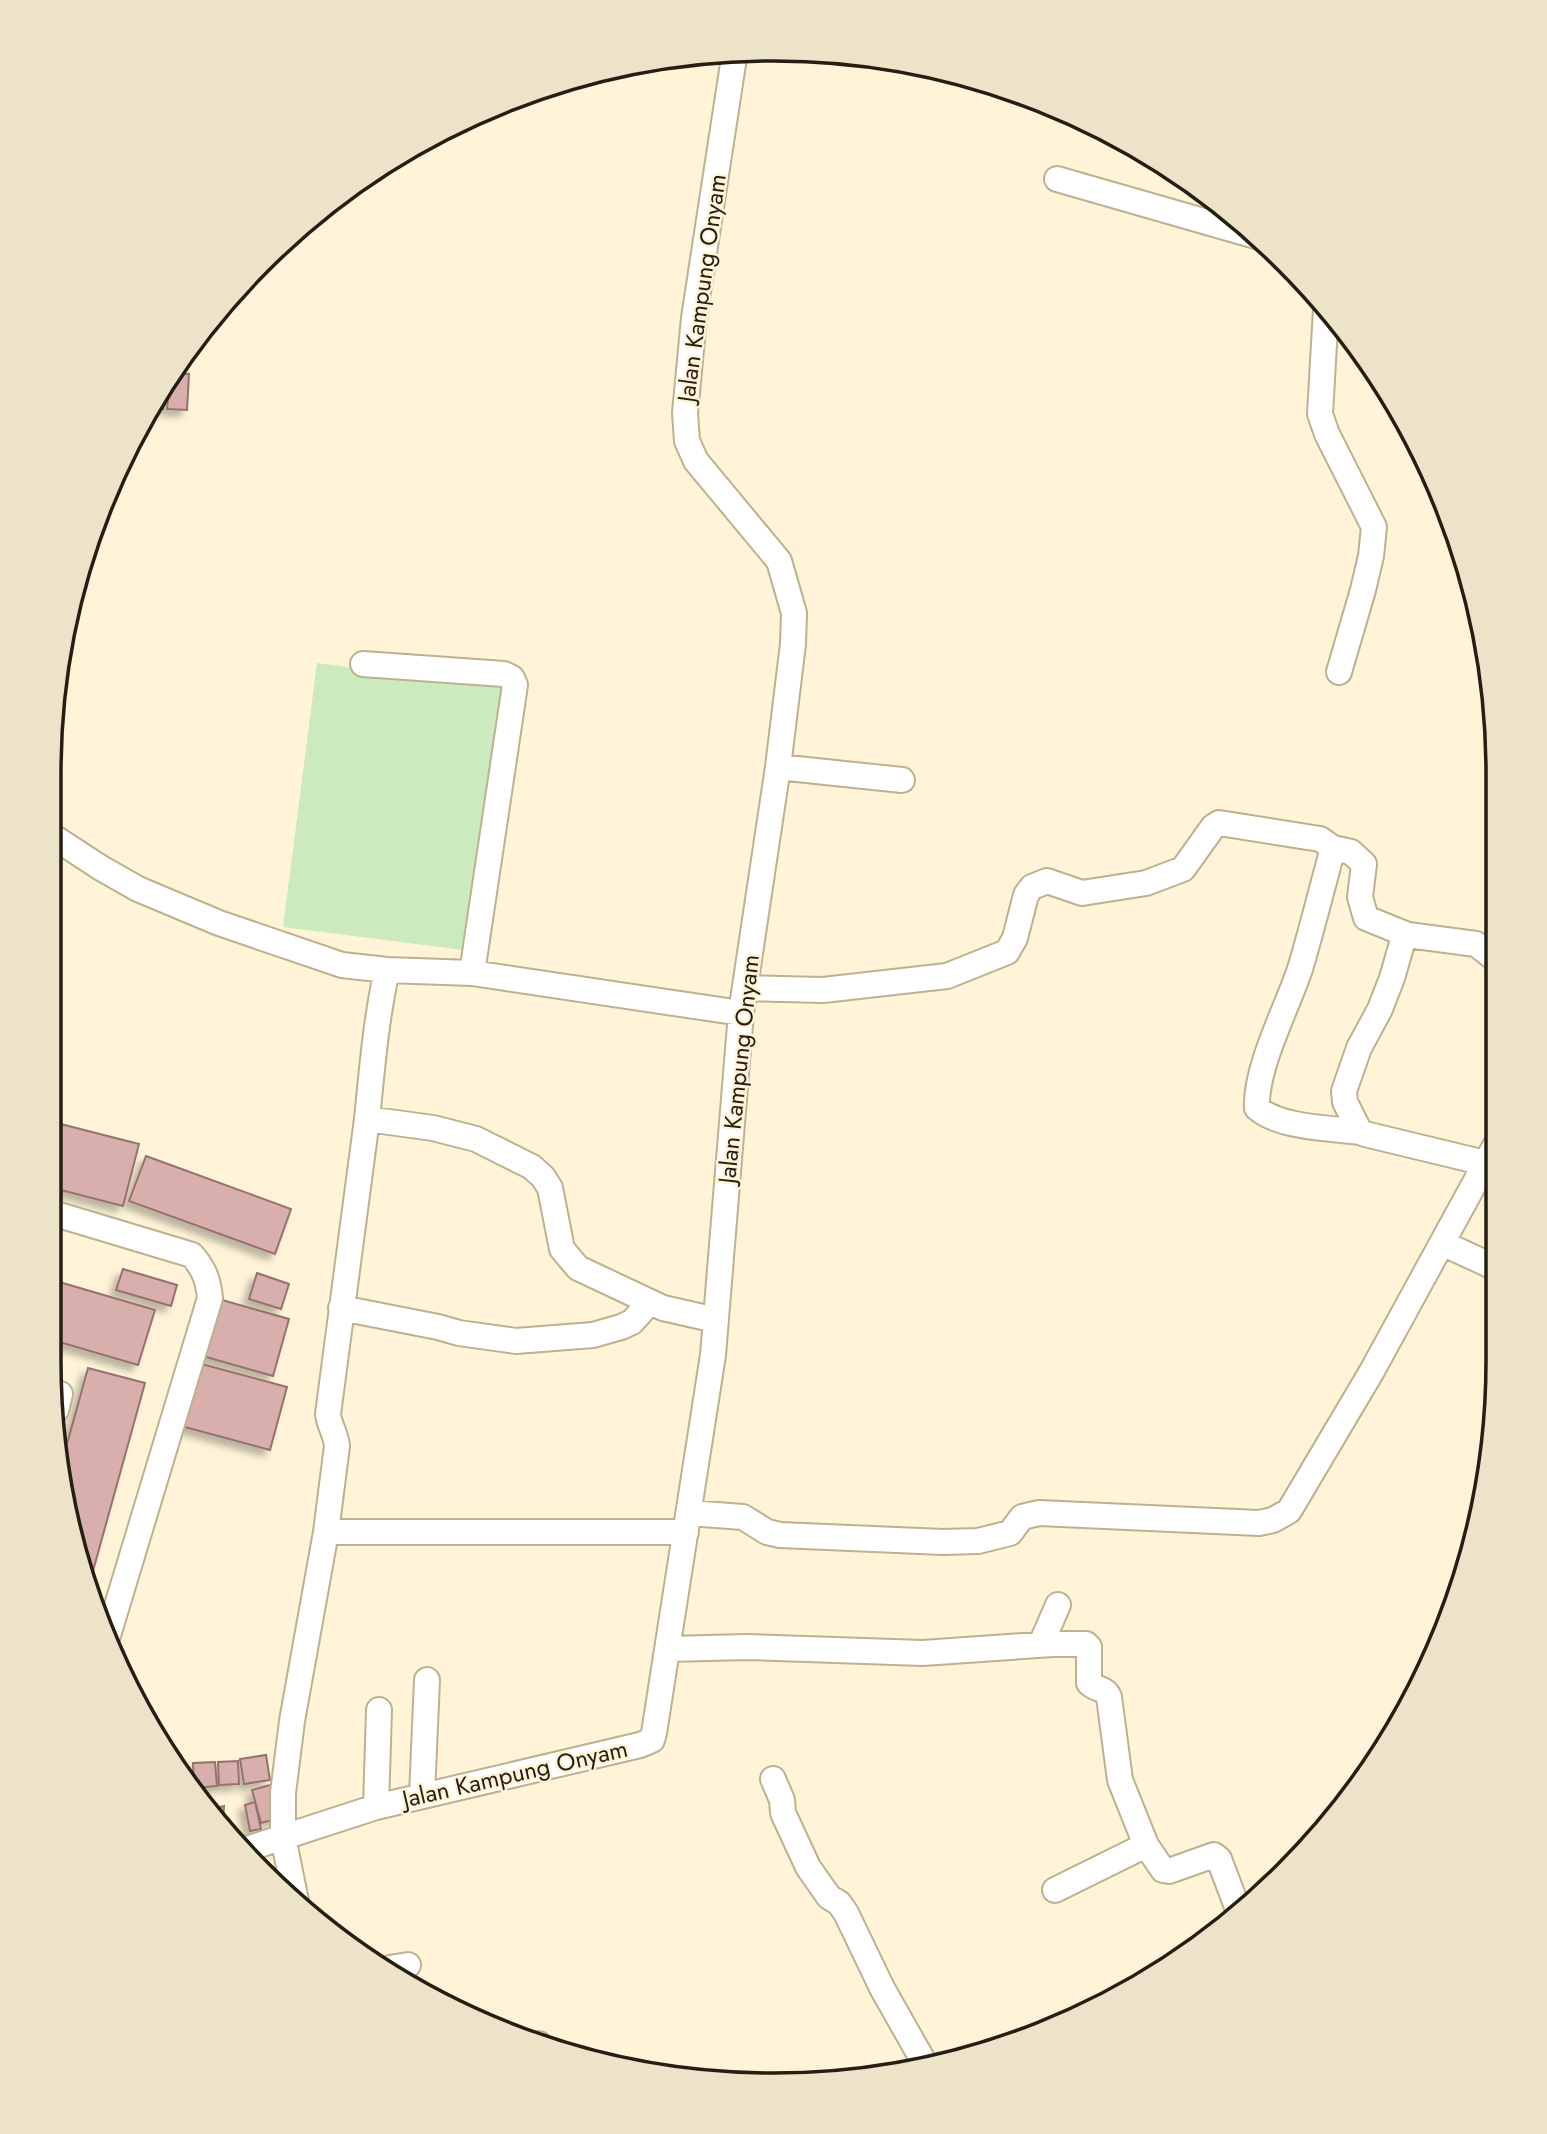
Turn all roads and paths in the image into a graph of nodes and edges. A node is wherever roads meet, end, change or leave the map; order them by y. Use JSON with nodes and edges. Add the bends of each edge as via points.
{"nodes":[{"id":1,"x":733,"y":63,"type":"edge"},
{"id":2,"x":1057,"y":179,"type":"dead end"},
{"id":3,"x":1233,"y":229,"type":"edge"},
{"id":4,"x":1325,"y":323,"type":"edge"},
{"id":5,"x":363,"y":664,"type":"dead end"},
{"id":6,"x":1339,"y":672,"type":"dead end"},
{"id":7,"x":778,"y":767,"type":"junction"},
{"id":8,"x":902,"y":780,"type":"dead end"},
{"id":9,"x":61,"y":842,"type":"edge"},
{"id":10,"x":1333,"y":848,"type":"junction"},
{"id":11,"x":1408,"y":934,"type":"junction"},
{"id":12,"x":1486,"y":952,"type":"edge"},
{"id":13,"x":387,"y":970,"type":"junction"},
{"id":14,"x":472,"y":973,"type":"junction"},
{"id":15,"x":746,"y":988,"type":"junction"},
{"id":16,"x":741,"y":1013,"type":"junction"},
{"id":17,"x":367,"y":1119,"type":"junction"},
{"id":18,"x":1360,"y":1132,"type":"junction"},
{"id":19,"x":1486,"y":1154,"type":"edge"},
{"id":20,"x":1486,"y":1162,"type":"edge"},
{"id":21,"x":61,"y":1216,"type":"edge"},
{"id":22,"x":1443,"y":1243,"type":"junction"},
{"id":23,"x":1486,"y":1263,"type":"edge"},
{"id":24,"x":650,"y":1302,"type":"junction"},
{"id":25,"x":341,"y":1308,"type":"junction"},
{"id":26,"x":716,"y":1320,"type":"junction"},
{"id":27,"x":687,"y":1523,"type":"junction"},
{"id":28,"x":326,"y":1532,"type":"junction"},
{"id":29,"x":1058,"y":1605,"type":"dead end"},
{"id":30,"x":112,"y":1624,"type":"edge"},
{"id":31,"x":1041,"y":1644,"type":"junction"},
{"id":32,"x":668,"y":1648,"type":"junction"},
{"id":33,"x":427,"y":1680,"type":"dead end"},
{"id":34,"x":379,"y":1710,"type":"dead end"},
{"id":35,"x":773,"y":1779,"type":"dead end"},
{"id":36,"x":422,"y":1795,"type":"junction"},
{"id":37,"x":376,"y":1807,"type":"junction"},
{"id":38,"x":283,"y":1837,"type":"junction"},
{"id":39,"x":1146,"y":1844,"type":"junction"},
{"id":40,"x":254,"y":1847,"type":"edge"},
{"id":41,"x":293,"y":1885,"type":"edge"},
{"id":42,"x":1055,"y":1889,"type":"dead end"},
{"id":43,"x":1236,"y":1902,"type":"edge"},
{"id":44,"x":921,"y":2057,"type":"edge"}],
"edges":[{"from":1,"to":7,"type":"street","name":"Jalan Kampung Onyam","via":[[694,318],[685,413],[687,441],[696,461],[779,561],[788,587],[794,613],[793,644]]},
{"from":2,"to":3,"type":"street"},
{"from":4,"to":6,"type":"street","via":[[1320,414],[1374,527],[1363,590]]},
{"from":5,"to":14,"type":"street","via":[[504,674],[515,685]]},
{"from":7,"to":8,"type":"street"},
{"from":7,"to":15,"type":"street","name":"Jalan Kampung Onyam"},
{"from":9,"to":13,"type":"street","via":[[138,889],[219,923],[342,965]]},
{"from":10,"to":11,"type":"street","via":[[1351,852],[1364,864],[1360,897],[1366,918]]},
{"from":10,"to":15,"type":"street","via":[[1320,839],[1219,823],[1183,869],[1146,883],[1082,893],[1047,881],[1032,887],[1007,952],[947,976],[823,990]]},
{"from":10,"to":18,"type":"street","via":[[1299,969],[1267,1058],[1257,1108],[1265,1115],[1303,1125]]},
{"from":11,"to":12,"type":"street","via":[[1476,944]]},
{"from":11,"to":18,"type":"street","via":[[1344,1091]]},
{"from":13,"to":14,"type":"street"},
{"from":13,"to":17,"type":"street","via":[[378,1009]]},
{"from":14,"to":16,"type":"street"},
{"from":15,"to":16,"type":"street","name":"Jalan Kampung Onyam"},
{"from":16,"to":26,"type":"street","name":"Jalan Kampung Onyam"},
{"from":17,"to":24,"type":"street","via":[[476,1139],[532,1167],[550,1188],[562,1249],[578,1268]]},
{"from":17,"to":25,"type":"street"},
{"from":18,"to":19,"type":"street"},
{"from":20,"to":22,"type":"street"},
{"from":21,"to":30,"type":"street","via":[[192,1255],[208,1279],[210,1298]]},
{"from":22,"to":23,"type":"street"},
{"from":22,"to":27,"type":"street","via":[[1289,1511],[1273,1520],[1039,1513],[1022,1517],[1010,1533],[943,1542],[780,1535],[743,1517]]},
{"from":24,"to":25,"type":"street","via":[[621,1327],[593,1335],[516,1341]]},
{"from":24,"to":26,"type":"street"},
{"from":25,"to":28,"type":"street","via":[[328,1414],[337,1446]]},
{"from":26,"to":27,"type":"street","name":"Jalan Kampung Onyam"},
{"from":27,"to":28,"type":"street"},
{"from":27,"to":32,"type":"street","name":"Jalan Kampung Onyam"},
{"from":28,"to":38,"type":"street","via":[[292,1721]]},
{"from":29,"to":31,"type":"street"},
{"from":31,"to":32,"type":"street","via":[[923,1653]]},
{"from":31,"to":39,"type":"street","via":[[1088,1647],[1089,1683],[1109,1697],[1120,1780]]},
{"from":32,"to":36,"type":"street","name":"Jalan Kampung Onyam","via":[[652,1740]]},
{"from":33,"to":36,"type":"street"},
{"from":34,"to":37,"type":"street"},
{"from":35,"to":44,"type":"street","via":[[783,1814],[808,1867],[846,1913]]},
{"from":36,"to":37,"type":"street","name":"Jalan Kampung Onyam"},
{"from":37,"to":38,"type":"street","name":"Jalan Kampung Onyam"},
{"from":38,"to":40,"type":"street","name":"Jalan Kampung Onyam"},
{"from":38,"to":41,"type":"street"},
{"from":39,"to":42,"type":"street"},
{"from":39,"to":43,"type":"street","via":[[1163,1870],[1169,1871],[1214,1855]]}]}
